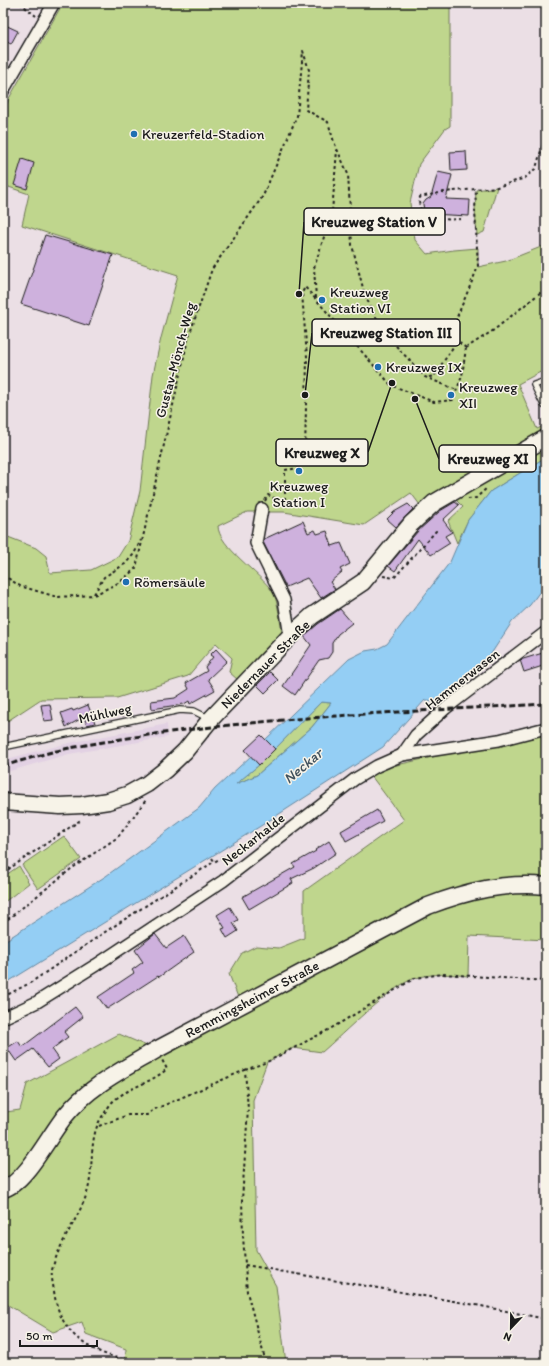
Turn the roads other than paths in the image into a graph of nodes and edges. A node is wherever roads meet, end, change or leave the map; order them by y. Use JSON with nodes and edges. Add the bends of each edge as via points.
{"nodes":[{"id":1,"x":54,"y":3,"type":"edge"},
{"id":2,"x":3,"y":90,"type":"edge"},
{"id":3,"x":546,"y":381,"type":"edge"},
{"id":4,"x":546,"y":404,"type":"edge"},
{"id":5,"x":546,"y":438,"type":"edge"},
{"id":6,"x":262,"y":509,"type":"road end"},
{"id":7,"x":546,"y":632,"type":"edge"},
{"id":8,"x":290,"y":636,"type":"junction"},
{"id":9,"x":210,"y":720,"type":"junction"},
{"id":10,"x":542,"y":729,"type":"edge"},
{"id":11,"x":3,"y":747,"type":"edge"},
{"id":12,"x":402,"y":755,"type":"junction"},
{"id":13,"x":3,"y":802,"type":"edge"},
{"id":14,"x":546,"y":886,"type":"edge"},
{"id":15,"x":3,"y":1018,"type":"edge"},
{"id":16,"x":3,"y":1189,"type":"edge"}],
"edges":[{"from":1,"to":2,"type":"street"},
{"from":3,"to":4,"type":"lane","via":[[534,385],[544,405]]},
{"from":5,"to":8,"type":"main road","name":"Niedernauer Straße","via":[[434,504],[410,524],[363,582],[312,616]]},
{"from":6,"to":8,"type":"street","via":[[256,543],[284,600]]},
{"from":7,"to":12,"type":"street","name":"Hammerwasen","via":[[446,708],[416,735]]},
{"from":8,"to":9,"type":"main road","name":"Niedernauer Straße"},
{"from":9,"to":11,"type":"lane","name":"Mühlweg","via":[[194,711],[180,710]]},
{"from":9,"to":13,"type":"main road","name":"Niedernauer Straße","via":[[166,770],[127,795],[82,805]]},
{"from":10,"to":12,"type":"street","name":"Neckarhalde","via":[[499,740]]},
{"from":12,"to":15,"type":"street","name":"Neckarhalde","via":[[355,779],[223,881],[96,965],[36,1002]]},
{"from":14,"to":16,"type":"main road","name":"Remmingsheimer Straße","via":[[528,884],[494,887],[459,894],[428,906],[156,1050],[112,1076],[76,1103],[49,1136],[19,1180]]}]}
